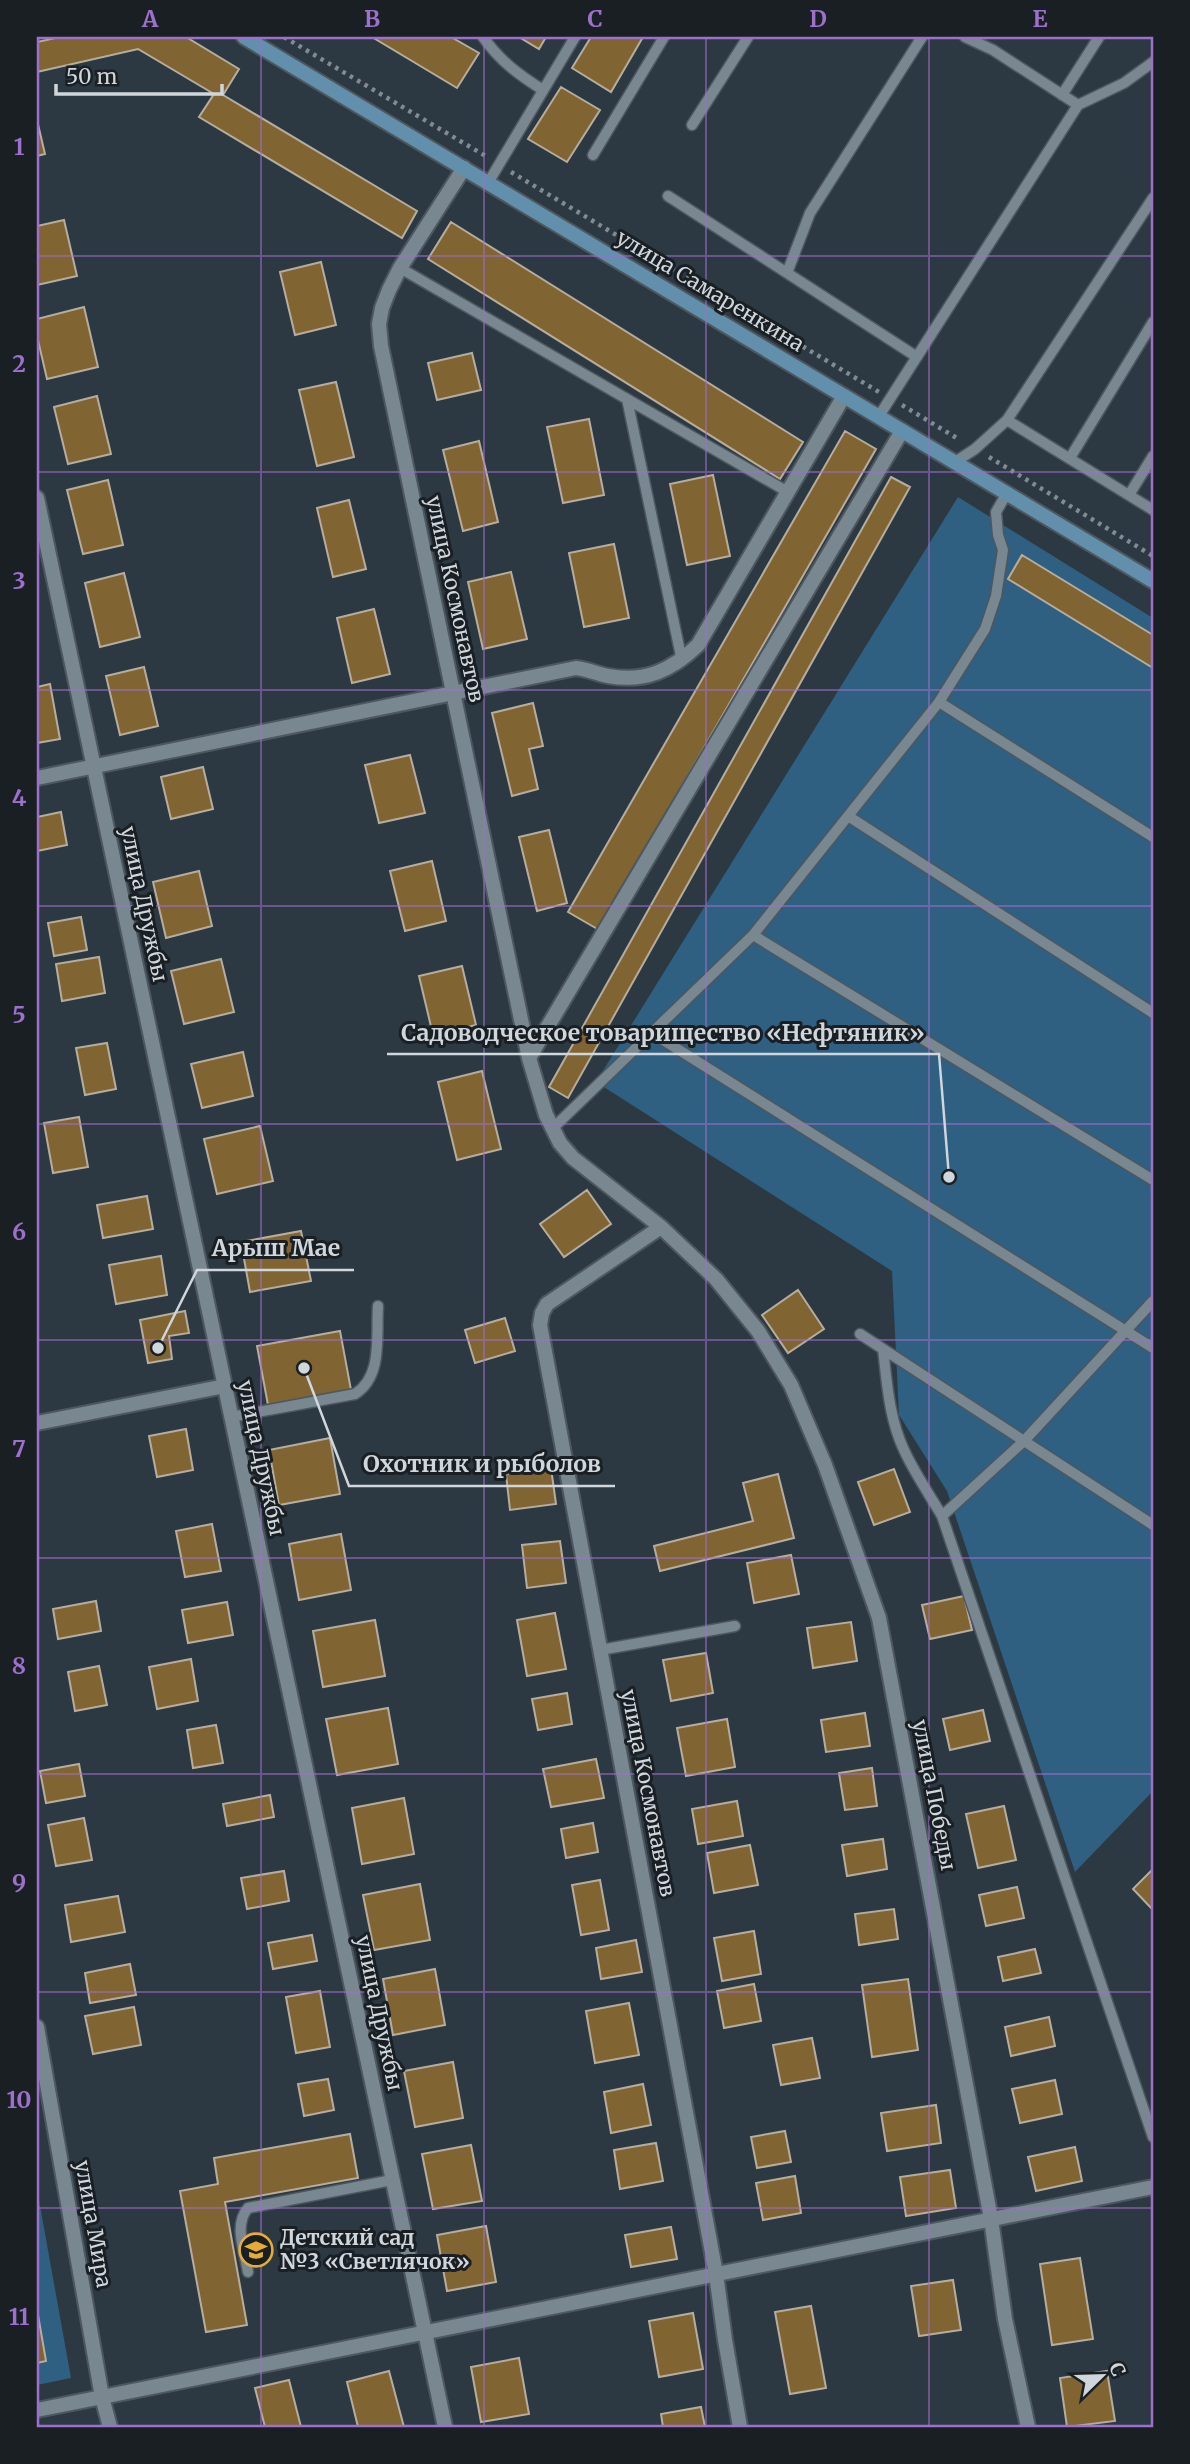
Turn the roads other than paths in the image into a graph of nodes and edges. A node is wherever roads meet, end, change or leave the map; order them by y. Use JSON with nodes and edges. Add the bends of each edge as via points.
{"nodes":[{"id":1,"x":244,"y":37,"type":"edge"},
{"id":2,"x":484,"y":37,"type":"edge"},
{"id":3,"x":575,"y":37,"type":"edge"},
{"id":4,"x":664,"y":37,"type":"edge"},
{"id":5,"x":748,"y":37,"type":"edge"},
{"id":6,"x":922,"y":37,"type":"edge"},
{"id":7,"x":965,"y":37,"type":"edge"},
{"id":8,"x":1099,"y":37,"type":"edge"},
{"id":9,"x":1153,"y":62,"type":"edge"},
{"id":10,"x":543,"y":90,"type":"junction"},
{"id":11,"x":1062,"y":95,"type":"junction"},
{"id":12,"x":1079,"y":105,"type":"junction"},
{"id":13,"x":692,"y":125,"type":"dead end"},
{"id":14,"x":593,"y":155,"type":"dead end"},
{"id":15,"x":464,"y":168,"type":"junction"},
{"id":16,"x":488,"y":183,"type":"junction"},
{"id":17,"x":668,"y":197,"type":"dead end"},
{"id":18,"x":1153,"y":198,"type":"edge"},
{"id":19,"x":400,"y":268,"type":"junction"},
{"id":20,"x":787,"y":273,"type":"junction"},
{"id":21,"x":1153,"y":322,"type":"edge"},
{"id":22,"x":917,"y":357,"type":"junction"},
{"id":23,"x":844,"y":396,"type":"junction"},
{"id":24,"x":627,"y":399,"type":"junction"},
{"id":25,"x":879,"y":416,"type":"junction"},
{"id":26,"x":1007,"y":420,"type":"junction"},
{"id":27,"x":902,"y":430,"type":"junction"},
{"id":28,"x":1153,"y":456,"type":"edge"},
{"id":29,"x":1070,"y":458,"type":"junction"},
{"id":30,"x":955,"y":462,"type":"junction"},
{"id":31,"x":788,"y":492,"type":"junction"},
{"id":32,"x":1007,"y":494,"type":"junction"},
{"id":33,"x":1129,"y":495,"type":"junction"},
{"id":34,"x":37,"y":498,"type":"edge"},
{"id":35,"x":1153,"y":510,"type":"edge"},
{"id":36,"x":1153,"y":581,"type":"edge"},
{"id":37,"x":682,"y":660,"type":"junction"},
{"id":38,"x":453,"y":694,"type":"junction"},
{"id":39,"x":939,"y":702,"type":"junction"},
{"id":40,"x":93,"y":766,"type":"junction"},
{"id":41,"x":37,"y":778,"type":"edge"},
{"id":42,"x":848,"y":816,"type":"junction"},
{"id":43,"x":1153,"y":837,"type":"edge"},
{"id":44,"x":753,"y":936,"type":"junction"},
{"id":45,"x":1153,"y":1013,"type":"edge"},
{"id":46,"x":652,"y":1033,"type":"junction"},
{"id":47,"x":529,"y":1058,"type":"junction"},
{"id":48,"x":552,"y":1129,"type":"junction"},
{"id":49,"x":1153,"y":1180,"type":"edge"},
{"id":50,"x":661,"y":1227,"type":"junction"},
{"id":51,"x":1153,"y":1301,"type":"edge"},
{"id":52,"x":378,"y":1306,"type":"dead end"},
{"id":53,"x":1125,"y":1330,"type":"junction"},
{"id":54,"x":860,"y":1334,"type":"dead end"},
{"id":55,"x":1153,"y":1348,"type":"edge"},
{"id":56,"x":883,"y":1349,"type":"junction"},
{"id":57,"x":225,"y":1386,"type":"junction"},
{"id":58,"x":231,"y":1417,"type":"junction"},
{"id":59,"x":37,"y":1423,"type":"edge"},
{"id":60,"x":1024,"y":1441,"type":"junction"},
{"id":61,"x":942,"y":1516,"type":"junction"},
{"id":62,"x":1153,"y":1525,"type":"edge"},
{"id":63,"x":735,"y":1626,"type":"dead end"},
{"id":64,"x":600,"y":1650,"type":"junction"},
{"id":65,"x":37,"y":2027,"type":"edge"},
{"id":66,"x":1153,"y":2137,"type":"edge"},
{"id":67,"x":393,"y":2180,"type":"junction"},
{"id":68,"x":1153,"y":2186,"type":"edge"},
{"id":69,"x":992,"y":2219,"type":"junction"},
{"id":70,"x":248,"y":2272,"type":"dead end"},
{"id":71,"x":716,"y":2274,"type":"junction"},
{"id":72,"x":424,"y":2332,"type":"junction"},
{"id":73,"x":103,"y":2397,"type":"junction"},
{"id":74,"x":37,"y":2410,"type":"edge"},
{"id":75,"x":110,"y":2427,"type":"edge"},
{"id":76,"x":444,"y":2427,"type":"edge"},
{"id":77,"x":740,"y":2427,"type":"edge"},
{"id":78,"x":1028,"y":2427,"type":"edge"}],
"edges":[{"from":1,"to":15,"type":"main road","name":"улица Самаренкина"},
{"from":2,"to":10,"type":"lane","via":[[515,73]]},
{"from":3,"to":10,"type":"lane"},
{"from":4,"to":14,"type":"lane"},
{"from":5,"to":13,"type":"lane"},
{"from":6,"to":20,"type":"lane","via":[[810,213]]},
{"from":7,"to":11,"type":"lane"},
{"from":8,"to":11,"type":"lane"},
{"from":9,"to":12,"type":"lane","via":[[1136,76]]},
{"from":10,"to":16,"type":"lane"},
{"from":11,"to":12,"type":"lane"},
{"from":12,"to":22,"type":"lane"},
{"from":15,"to":16,"type":"main road","name":"улица Самаренкина"},
{"from":15,"to":19,"type":"street","name":"улица Космонавтов"},
{"from":16,"to":23,"type":"main road","name":"улица Самаренкина"},
{"from":17,"to":20,"type":"lane"},
{"from":18,"to":26,"type":"lane"},
{"from":19,"to":24,"type":"lane"},
{"from":19,"to":38,"type":"street","name":"улица Космонавтов","via":[[382,308],[381,346]]},
{"from":20,"to":22,"type":"lane"},
{"from":21,"to":29,"type":"lane"},
{"from":22,"to":25,"type":"lane"},
{"from":23,"to":25,"type":"main road","name":"улица Самаренкина"},
{"from":23,"to":31,"type":"street"},
{"from":24,"to":31,"type":"lane"},
{"from":24,"to":37,"type":"lane"},
{"from":25,"to":27,"type":"main road","name":"улица Самаренкина"},
{"from":26,"to":29,"type":"lane"},
{"from":26,"to":30,"type":"lane"},
{"from":27,"to":30,"type":"main road","name":"улица Самаренкина"},
{"from":27,"to":47,"type":"street"},
{"from":28,"to":33,"type":"lane"},
{"from":29,"to":33,"type":"lane"},
{"from":30,"to":32,"type":"main road","name":"улица Самаренкина"},
{"from":31,"to":37,"type":"street","via":[[698,645]]},
{"from":32,"to":36,"type":"main road","name":"улица Самаренкина"},
{"from":32,"to":39,"type":"lane","via":[[996,512],[1003,550],[996,596],[985,629]]},
{"from":33,"to":35,"type":"lane"},
{"from":34,"to":40,"type":"street","name":"улица Дружбы"},
{"from":37,"to":38,"type":"street","via":[[645,677],[605,676],[576,668]]},
{"from":38,"to":40,"type":"street"},
{"from":38,"to":47,"type":"street","name":"улица Космонавтов"},
{"from":39,"to":42,"type":"lane"},
{"from":39,"to":43,"type":"lane"},
{"from":40,"to":41,"type":"street"},
{"from":40,"to":57,"type":"street","name":"улица Дружбы"},
{"from":42,"to":44,"type":"lane"},
{"from":42,"to":45,"type":"lane"},
{"from":44,"to":46,"type":"lane"},
{"from":44,"to":49,"type":"lane"},
{"from":46,"to":48,"type":"lane"},
{"from":46,"to":53,"type":"lane"},
{"from":47,"to":48,"type":"street","name":"улица Космонавтов"},
{"from":48,"to":50,"type":"street","name":"улица Победы","via":[[573,1158]]},
{"from":50,"to":64,"type":"street","name":"улица Космонавтов","via":[[548,1304],[540,1325]]},
{"from":50,"to":69,"type":"street","name":"улица Победы","via":[[716,1279],[758,1331],[791,1385],[825,1465],[879,1618]]},
{"from":51,"to":53,"type":"lane"},
{"from":52,"to":58,"type":"lane","via":[[374,1371],[364,1388],[355,1394]]},
{"from":53,"to":55,"type":"lane"},
{"from":53,"to":60,"type":"lane"},
{"from":54,"to":56,"type":"lane"},
{"from":56,"to":60,"type":"lane"},
{"from":56,"to":61,"type":"lane","via":[[889,1401],[904,1450]]},
{"from":57,"to":58,"type":"street","name":"улица Дружбы"},
{"from":57,"to":59,"type":"street"},
{"from":58,"to":67,"type":"street","name":"улица Дружбы"},
{"from":60,"to":61,"type":"lane"},
{"from":60,"to":62,"type":"lane"},
{"from":61,"to":66,"type":"lane"},
{"from":63,"to":64,"type":"lane"},
{"from":64,"to":71,"type":"street","name":"улица Космонавтов"},
{"from":65,"to":73,"type":"street","name":"улица Мира"},
{"from":67,"to":70,"type":"lane","via":[[248,2208],[240,2224]]},
{"from":67,"to":72,"type":"street","name":"улица Дружбы"},
{"from":68,"to":69,"type":"street"},
{"from":69,"to":71,"type":"street"},
{"from":69,"to":78,"type":"street","name":"улица Победы","via":[[1005,2319]]},
{"from":71,"to":72,"type":"street"},
{"from":71,"to":77,"type":"street","name":"улица Космонавтов"},
{"from":72,"to":73,"type":"street"},
{"from":72,"to":76,"type":"street","name":"улица Дружбы"},
{"from":73,"to":74,"type":"street"},
{"from":73,"to":75,"type":"street","name":"улица Мира"}]}
